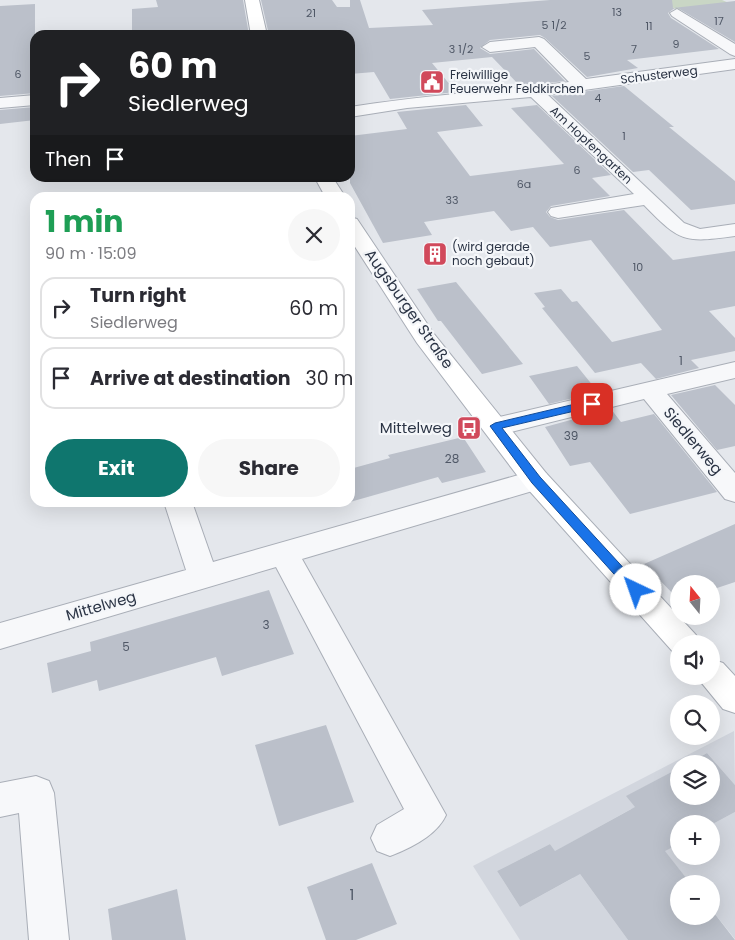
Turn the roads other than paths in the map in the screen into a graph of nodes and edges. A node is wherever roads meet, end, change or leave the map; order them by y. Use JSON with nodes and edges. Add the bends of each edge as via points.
{"nodes":[{"id":1,"x":252,"y":0,"type":"edge"},
{"id":2,"x":677,"y":13,"type":"dead end"},
{"id":3,"x":258,"y":30,"type":"edge"},
{"id":4,"x":490,"y":47,"type":"dead end"},
{"id":5,"x":735,"y":51,"type":"edge"},
{"id":6,"x":735,"y":64,"type":"edge"},
{"id":7,"x":582,"y":85,"type":"junction"},
{"id":8,"x":534,"y":92,"type":"junction"},
{"id":9,"x":30,"y":100,"type":"edge"},
{"id":10,"x":0,"y":102,"type":"edge"},
{"id":11,"x":355,"y":111,"type":"edge"},
{"id":12,"x":648,"y":198,"type":"junction"},
{"id":13,"x":558,"y":212,"type":"dead end"},
{"id":14,"x":735,"y":230,"type":"edge"},
{"id":15,"x":355,"y":231,"type":"edge"},
{"id":16,"x":735,"y":370,"type":"edge"},
{"id":17,"x":650,"y":390,"type":"junction"},
{"id":18,"x":495,"y":426,"type":"junction"},
{"id":19,"x":536,"y":480,"type":"junction"},
{"id":20,"x":735,"y":492,"type":"edge"},
{"id":21,"x":180,"y":507,"type":"edge"},
{"id":22,"x":284,"y":552,"type":"junction"},
{"id":23,"x":202,"y":576,"type":"junction"},
{"id":24,"x":676,"y":635,"type":"edge"},
{"id":25,"x":0,"y":636,"type":"edge"},
{"id":26,"x":720,"y":683,"type":"edge"},
{"id":27,"x":735,"y":700,"type":"edge"},
{"id":28,"x":0,"y":800,"type":"edge"},
{"id":29,"x":390,"y":838,"type":"dead end"},
{"id":30,"x":49,"y":940,"type":"edge"}],
"edges":[{"from":1,"to":3,"type":"main road"},
{"from":2,"to":5,"type":"street"},
{"from":4,"to":7,"type":"street","via":[[539,42]]},
{"from":6,"to":7,"type":"street","name":"Schusterweg"},
{"from":7,"to":8,"type":"street","name":"Schusterweg"},
{"from":8,"to":11,"type":"street","name":"Schusterweg","via":[[407,103]]},
{"from":8,"to":12,"type":"street","name":"Am Hopfengarten"},
{"from":9,"to":10,"type":"street"},
{"from":12,"to":13,"type":"street","name":"Am Hopfengarten"},
{"from":12,"to":14,"type":"street","name":"Am Hopfengarten","via":[[677,227],[698,235]]},
{"from":15,"to":18,"type":"main road","name":"Augsburger Straße","via":[[425,338]]},
{"from":16,"to":17,"type":"street","name":"Siedlerweg"},
{"from":17,"to":18,"type":"street","name":"Siedlerweg"},
{"from":17,"to":20,"type":"street","name":"Siedlerweg"},
{"from":18,"to":19,"type":"main road","name":"Augsburger Straße"},
{"from":19,"to":22,"type":"street","name":"Mittelweg"},
{"from":19,"to":24,"type":"main road","name":"Augsburger Straße"},
{"from":21,"to":23,"type":"street"},
{"from":22,"to":23,"type":"street","name":"Mittelweg"},
{"from":22,"to":29,"type":"street","via":[[428,815]]},
{"from":23,"to":25,"type":"street","name":"Mittelweg"},
{"from":26,"to":27,"type":"main road"},
{"from":28,"to":30,"type":"street","via":[[36,793]]}]}
